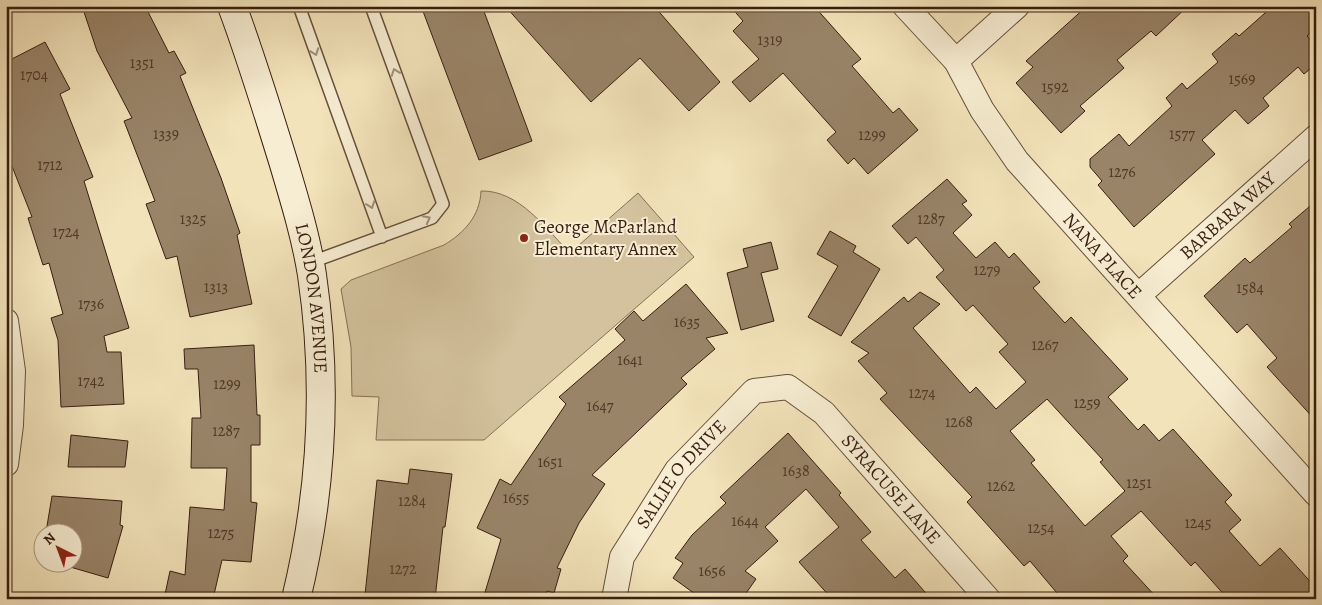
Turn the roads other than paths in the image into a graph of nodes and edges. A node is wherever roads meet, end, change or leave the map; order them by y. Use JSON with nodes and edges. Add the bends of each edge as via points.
{"nodes":[{"id":1,"x":232,"y":6,"type":"edge"},
{"id":2,"x":299,"y":6,"type":"edge"},
{"id":3,"x":371,"y":6,"type":"edge"},
{"id":4,"x":905,"y":6,"type":"edge"},
{"id":5,"x":1017,"y":6,"type":"edge"},
{"id":6,"x":956,"y":61,"type":"junction"},
{"id":7,"x":1316,"y":137,"type":"edge"},
{"id":8,"x":382,"y":237,"type":"junction"},
{"id":9,"x":309,"y":263,"type":"junction"},
{"id":10,"x":1139,"y":295,"type":"junction"},
{"id":11,"x":6,"y":321,"type":"edge"},
{"id":12,"x":788,"y":387,"type":"joint"},
{"id":13,"x":6,"y":464,"type":"edge"},
{"id":14,"x":1316,"y":494,"type":"edge"},
{"id":15,"x":296,"y":599,"type":"edge"},
{"id":16,"x":614,"y":599,"type":"edge"},
{"id":17,"x":988,"y":599,"type":"edge"}],
"edges":[{"from":1,"to":9,"type":"street","name":"LONDON AVENUE","via":[[296,204]]},
{"from":2,"to":8,"type":"lane","one_way":true},
{"from":8,"to":3,"type":"lane","one_way":true,"via":[[432,218],[443,204]]},
{"from":4,"to":6,"type":"street","name":"NANA PLACE"},
{"from":5,"to":6,"type":"street"},
{"from":6,"to":10,"type":"street","name":"NANA PLACE","via":[[982,110],[1017,161]]},
{"from":7,"to":10,"type":"street","name":"BARBARA WAY"},
{"from":8,"to":9,"type":"lane"},
{"from":9,"to":15,"type":"street","name":"LONDON AVENUE","via":[[319,330],[322,424],[318,476]]},
{"from":10,"to":14,"type":"street","name":"NANA PLACE"},
{"from":11,"to":13,"type":"street","via":[[13,371]]},
{"from":12,"to":16,"type":"street","name":"SALLIE O DRIVE","via":[[754,391],[677,470],[622,556]]},
{"from":12,"to":17,"type":"street","name":"SYRACUSE LANE","via":[[824,413]]}]}
